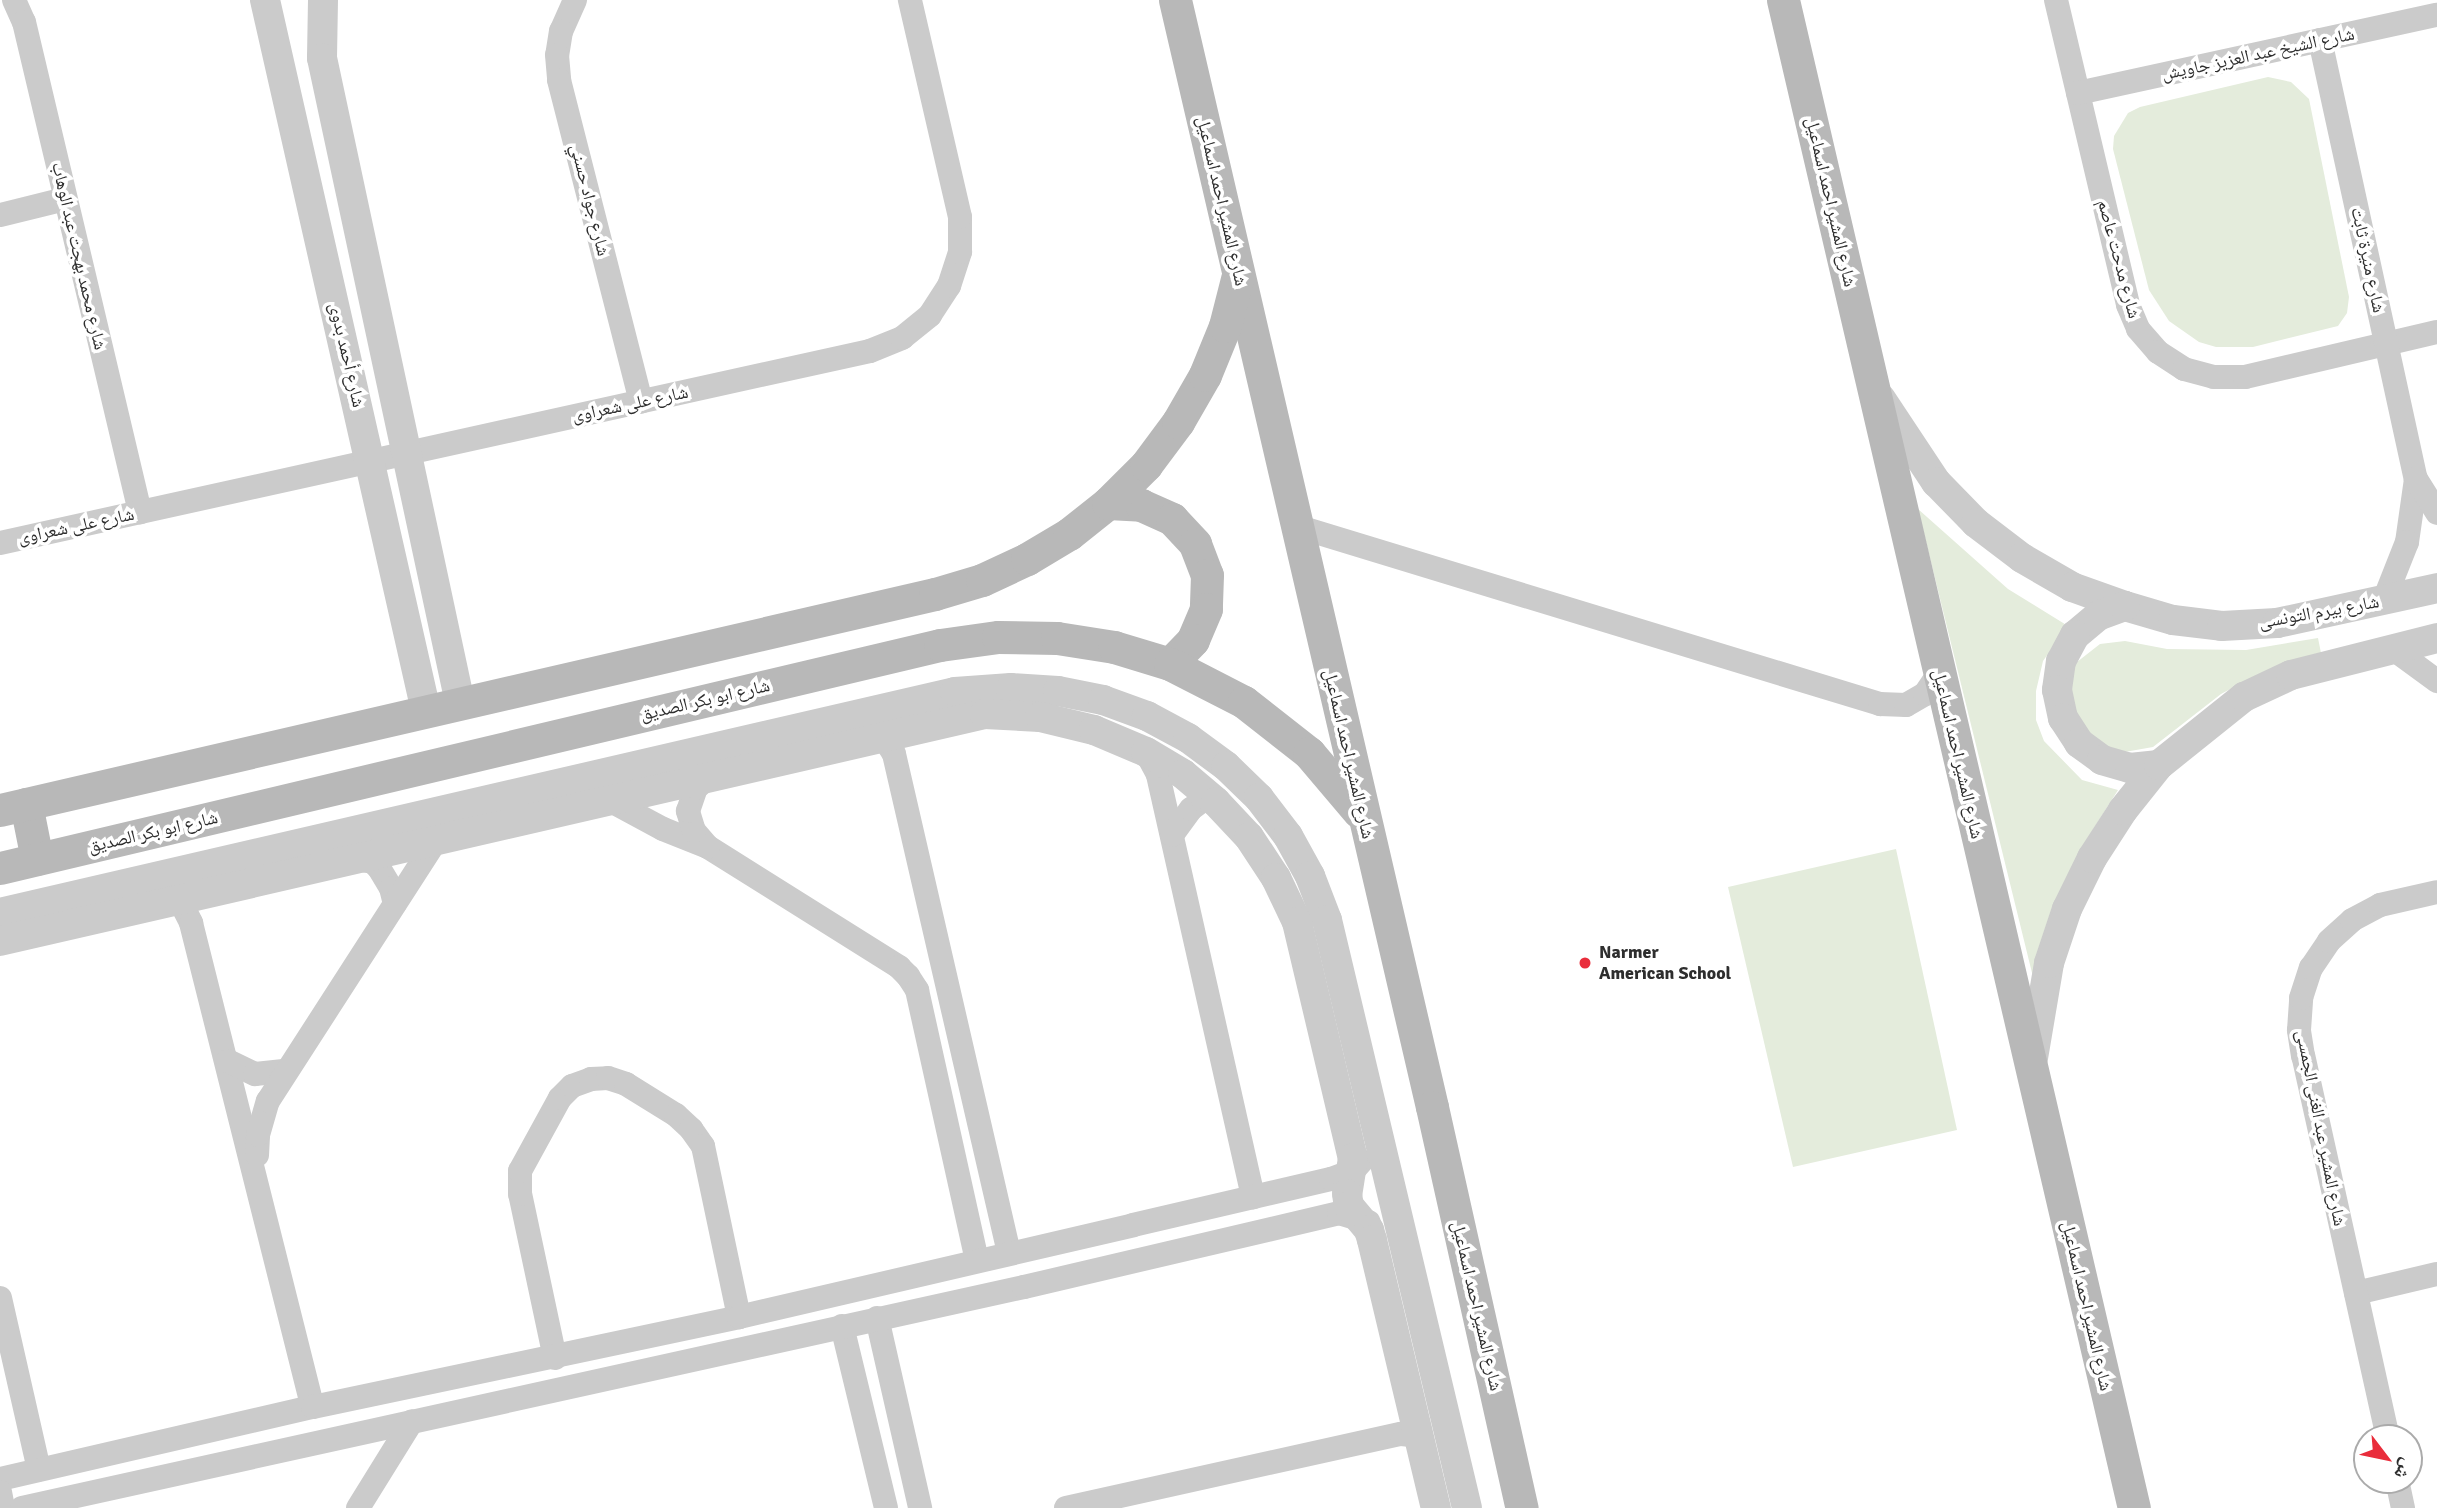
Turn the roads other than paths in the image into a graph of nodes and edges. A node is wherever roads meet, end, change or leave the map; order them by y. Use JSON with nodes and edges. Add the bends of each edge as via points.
{"nodes":[{"id":1,"x":14,"y":0,"type":"edge"},
{"id":2,"x":265,"y":0,"type":"edge"},
{"id":3,"x":323,"y":0,"type":"edge"},
{"id":4,"x":575,"y":0,"type":"edge"},
{"id":5,"x":910,"y":0,"type":"edge"},
{"id":6,"x":1175,"y":0,"type":"edge"},
{"id":7,"x":1783,"y":0,"type":"edge"},
{"id":8,"x":2056,"y":0,"type":"edge"},
{"id":9,"x":2437,"y":15,"type":"edge"},
{"id":10,"x":2320,"y":40,"type":"junction"},
{"id":11,"x":2078,"y":93,"type":"junction"},
{"id":12,"x":65,"y":199,"type":"junction"},
{"id":13,"x":0,"y":215,"type":"edge"},
{"id":14,"x":1238,"y":274,"type":"junction"},
{"id":15,"x":2437,"y":332,"type":"edge"},
{"id":16,"x":2386,"y":344,"type":"junction"},
{"id":17,"x":1873,"y":386,"type":"junction"},
{"id":18,"x":641,"y":402,"type":"junction"},
{"id":19,"x":407,"y":454,"type":"junction"},
{"id":20,"x":370,"y":461,"type":"junction"},
{"id":21,"x":2416,"y":479,"type":"junction"},
{"id":22,"x":1108,"y":503,"type":"junction"},
{"id":23,"x":141,"y":512,"type":"junction"},
{"id":24,"x":2437,"y":513,"type":"edge"},
{"id":25,"x":1296,"y":526,"type":"junction"},
{"id":26,"x":0,"y":543,"type":"edge"},
{"id":27,"x":2437,"y":588,"type":"edge"},
{"id":28,"x":2384,"y":600,"type":"junction"},
{"id":29,"x":2125,"y":606,"type":"junction"},
{"id":30,"x":2437,"y":638,"type":"edge"},
{"id":31,"x":2392,"y":648,"type":"junction"},
{"id":32,"x":1170,"y":664,"type":"junction"},
{"id":33,"x":1939,"y":673,"type":"junction"},
{"id":34,"x":2437,"y":681,"type":"edge"},
{"id":35,"x":460,"y":704,"type":"junction"},
{"id":36,"x":426,"y":711,"type":"junction"},
{"id":37,"x":883,"y":737,"type":"junction"},
{"id":38,"x":1146,"y":751,"type":"junction"},
{"id":39,"x":707,"y":764,"type":"junction"},
{"id":40,"x":2159,"y":765,"type":"junction"},
{"id":41,"x":609,"y":800,"type":"junction"},
{"id":42,"x":1216,"y":802,"type":"junction"},
{"id":43,"x":13,"y":807,"type":"edge"},
{"id":44,"x":1363,"y":817,"type":"junction"},
{"id":45,"x":1172,"y":835,"type":"junction"},
{"id":46,"x":438,"y":839,"type":"junction"},
{"id":47,"x":353,"y":845,"type":"junction"},
{"id":48,"x":708,"y":847,"type":"junction"},
{"id":49,"x":37,"y":859,"type":"junction"},
{"id":50,"x":0,"y":868,"type":"edge"},
{"id":51,"x":192,"y":886,"type":"junction"},
{"id":52,"x":2437,"y":892,"type":"edge"},
{"id":53,"x":395,"y":904,"type":"junction"},
{"id":54,"x":0,"y":913,"type":"edge"},
{"id":55,"x":0,"y":941,"type":"edge"},
{"id":56,"x":228,"y":1060,"type":"junction"},
{"id":57,"x":286,"y":1071,"type":"junction"},
{"id":58,"x":2031,"y":1072,"type":"junction"},
{"id":59,"x":1384,"y":1161,"type":"junction"},
{"id":60,"x":256,"y":1170,"type":"junction"},
{"id":61,"x":1353,"y":1171,"type":"junction"},
{"id":62,"x":1253,"y":1196,"type":"junction"},
{"id":63,"x":1396,"y":1212,"type":"junction"},
{"id":64,"x":1360,"y":1221,"type":"junction"},
{"id":65,"x":1133,"y":1225,"type":"junction"},
{"id":66,"x":1009,"y":1253,"type":"junction"},
{"id":67,"x":1139,"y":1259,"type":"junction"},
{"id":68,"x":977,"y":1260,"type":"junction"},
{"id":69,"x":2437,"y":1274,"type":"edge"},
{"id":70,"x":2356,"y":1293,"type":"junction"},
{"id":71,"x":2,"y":1310,"type":"edge"},
{"id":72,"x":739,"y":1317,"type":"junction"},
{"id":73,"x":877,"y":1318,"type":"junction"},
{"id":74,"x":842,"y":1326,"type":"junction"},
{"id":75,"x":555,"y":1358,"type":"junction"},
{"id":76,"x":313,"y":1407,"type":"junction"},
{"id":77,"x":412,"y":1421,"type":"junction"},
{"id":78,"x":2385,"y":1424,"type":"edge"},
{"id":79,"x":1419,"y":1436,"type":"junction"},
{"id":80,"x":69,"y":1463,"type":"junction"},
{"id":81,"x":39,"y":1470,"type":"junction"},
{"id":82,"x":0,"y":1479,"type":"edge"},
{"id":83,"x":0,"y":1492,"type":"edge"},
{"id":84,"x":76,"y":1496,"type":"junction"},
{"id":85,"x":3,"y":1508,"type":"edge"},
{"id":86,"x":22,"y":1508,"type":"edge"},
{"id":87,"x":358,"y":1508,"type":"edge"},
{"id":88,"x":886,"y":1508,"type":"edge"},
{"id":89,"x":920,"y":1508,"type":"edge"},
{"id":90,"x":1066,"y":1508,"type":"edge"},
{"id":91,"x":1436,"y":1508,"type":"edge"},
{"id":92,"x":1467,"y":1508,"type":"edge"},
{"id":93,"x":1522,"y":1508,"type":"edge"},
{"id":94,"x":2134,"y":1508,"type":"edge"}],
"edges":[{"from":1,"to":12,"type":"street","name":"شارع محمد بهجت عبد الوهاب"},
{"from":2,"to":20,"type":"street","name":"شارع أحمد بدوى"},
{"from":3,"to":19,"type":"street","name":"شارع أحمد بدوى","via":[[322,58]]},
{"from":4,"to":18,"type":"street","name":"شارع جواد حسني","via":[[561,31],[559,80]]},
{"from":5,"to":18,"type":"street","name":"شارع على شعراوى","via":[[960,217],[960,252],[950,286],[930,315],[902,338],[870,351]]},
{"from":6,"to":14,"type":"main road","name":"شارع المشير احمد اسماعيل"},
{"from":7,"to":17,"type":"main road","name":"شارع المشير احمد اسماعيل"},
{"from":8,"to":11,"type":"street","name":"شارع مدحت عاصم"},
{"from":9,"to":10,"type":"street","name":"شارع الشيخ عبد العزيز جاويش"},
{"from":10,"to":11,"type":"street","name":"شارع الشيخ عبد العزيز جاويش"},
{"from":10,"to":16,"type":"street","name":"شارع منيرة ثابت"},
{"from":11,"to":16,"type":"street","name":"شارع مدحت عاصم","via":[[2128,305],[2138,329],[2158,352],[2184,369],[2214,377],[2245,377]]},
{"from":12,"to":13,"type":"street"},
{"from":12,"to":23,"type":"street","name":"شارع محمد بهجت عبد الوهاب"},
{"from":14,"to":22,"type":"main road","via":[[1225,326],[1205,375],[1162,443]]},
{"from":14,"to":25,"type":"main road","name":"شارع المشير احمد اسماعيل"},
{"from":15,"to":16,"type":"street","name":"شارع مدحت عاصم"},
{"from":16,"to":21,"type":"street","name":"شارع منيرة ثابت"},
{"from":17,"to":29,"type":"street","name":"شارع بيرم التونسى","via":[[1936,482],[1976,523],[2022,558],[2072,587]]},
{"from":17,"to":33,"type":"main road","name":"شارع المشير احمد اسماعيل"},
{"from":18,"to":19,"type":"street","name":"شارع على شعراوى"},
{"from":19,"to":20,"type":"street","name":"شارع على شعراوى"},
{"from":19,"to":35,"type":"street","name":"شارع أحمد بدوى"},
{"from":20,"to":23,"type":"street","name":"شارع على شعراوى"},
{"from":20,"to":36,"type":"street","name":"شارع أحمد بدوى"},
{"from":21,"to":24,"type":"street","name":"شارع منيرة ثابت"},
{"from":21,"to":28,"type":"street","name":"شارع منيرة ثابت","via":[[2407,542]]},
{"from":22,"to":32,"type":"main road","via":[[1142,505],[1172,519],[1195,544],[1207,575],[1206,609],[1193,640]]},
{"from":22,"to":35,"type":"main road","via":[[1069,534],[982,580]]},
{"from":23,"to":26,"type":"street","name":"شارع على شعراوى"},
{"from":25,"to":33,"type":"street","via":[[1880,704],[1906,705],[1925,694]]},
{"from":25,"to":44,"type":"main road","name":"شارع المشير احمد اسماعيل"},
{"from":27,"to":28,"type":"street","name":"شارع بيرم التونسى"},
{"from":28,"to":29,"type":"street","name":"شارع بيرم التونسى","via":[[2277,623],[2222,626],[2173,620]]},
{"from":29,"to":40,"type":"street","via":[[2098,616],[2075,635],[2061,661],[2057,690],[2063,718],[2079,743],[2102,760],[2130,768]]},
{"from":30,"to":31,"type":"street"},
{"from":31,"to":34,"type":"street"},
{"from":31,"to":40,"type":"street","via":[[2291,675],[2244,697]]},
{"from":32,"to":44,"type":"main road","name":"شارع ابو بكر الصديق","via":[[1244,702],[1310,753]]},
{"from":32,"to":49,"type":"main road","name":"شارع ابو بكر الصديق","via":[[1056,638],[998,637],[940,645]]},
{"from":33,"to":58,"type":"main road","name":"شارع المشير احمد اسماعيل"},
{"from":35,"to":36,"type":"main road"},
{"from":36,"to":43,"type":"main road"},
{"from":37,"to":38,"type":"street","via":[[985,714],[1040,717],[1094,730]]},
{"from":37,"to":39,"type":"street"},
{"from":37,"to":66,"type":"street","via":[[894,754]]},
{"from":38,"to":42,"type":"street"},
{"from":38,"to":45,"type":"street","via":[[1158,775]]},
{"from":39,"to":41,"type":"street"},
{"from":39,"to":47,"type":"street"},
{"from":39,"to":48,"type":"street","via":[[688,811],[694,831]]},
{"from":39,"to":59,"type":"street","via":[[955,692],[1011,688],[1103,700],[1188,738],[1226,765],[1259,799],[1288,836],[1310,876],[1327,920]]},
{"from":40,"to":58,"type":"street","via":[[2092,858],[2067,909],[2049,963]]},
{"from":41,"to":46,"type":"street"},
{"from":41,"to":48,"type":"street"},
{"from":42,"to":45,"type":"street","via":[[1203,800],[1191,809]]},
{"from":42,"to":61,"type":"street","via":[[1249,838],[1276,878],[1297,922]]},
{"from":43,"to":49,"type":"main road"},
{"from":44,"to":93,"type":"main road","name":"شارع المشير احمد اسماعيل"},
{"from":45,"to":62,"type":"street"},
{"from":46,"to":47,"type":"street"},
{"from":46,"to":53,"type":"street"},
{"from":47,"to":51,"type":"street"},
{"from":47,"to":53,"type":"street","via":[[376,865]]},
{"from":48,"to":68,"type":"street","via":[[908,976],[917,990]]},
{"from":49,"to":50,"type":"main road","name":"شارع ابو بكر الصديق"},
{"from":51,"to":54,"type":"street"},
{"from":51,"to":55,"type":"street"},
{"from":51,"to":56,"type":"street","via":[[191,923]]},
{"from":52,"to":70,"type":"street","name":"شارع المشير عبد الغنى الجمسى","via":[[2379,905],[2352,920],[2311,968],[2301,998],[2302,1056]]},
{"from":53,"to":57,"type":"street"},
{"from":56,"to":57,"type":"street","via":[[255,1074]]},
{"from":56,"to":60,"type":"street"},
{"from":57,"to":60,"type":"street","via":[[268,1101],[258,1135]]},
{"from":58,"to":94,"type":"main road","name":"شارع المشير احمد اسماعيل"},
{"from":59,"to":61,"type":"street","via":[[1371,1156]]},
{"from":59,"to":63,"type":"street"},
{"from":60,"to":76,"type":"street"},
{"from":61,"to":62,"type":"street"},
{"from":61,"to":64,"type":"street","via":[[1347,1194]]},
{"from":62,"to":65,"type":"street"},
{"from":63,"to":64,"type":"street","via":[[1378,1223]]},
{"from":63,"to":92,"type":"street"},
{"from":64,"to":67,"type":"street","via":[[1339,1213]]},
{"from":64,"to":79,"type":"street","via":[[1372,1240]]},
{"from":65,"to":66,"type":"street"},
{"from":65,"to":67,"type":"street"},
{"from":66,"to":68,"type":"street"},
{"from":67,"to":73,"type":"street"},
{"from":68,"to":72,"type":"street"},
{"from":69,"to":70,"type":"street"},
{"from":70,"to":78,"type":"street","name":"شارع المشير عبد الغنى الجمسى"},
{"from":71,"to":81,"type":"street"},
{"from":72,"to":75,"type":"street"},
{"from":72,"to":75,"type":"street","via":[[702,1146],[676,1115],[626,1084],[591,1079],[572,1086],[560,1098],[520,1171],[520,1195]]},
{"from":73,"to":74,"type":"street"},
{"from":73,"to":89,"type":"street"},
{"from":74,"to":77,"type":"street"},
{"from":74,"to":88,"type":"street"},
{"from":75,"to":76,"type":"street"},
{"from":76,"to":80,"type":"street"},
{"from":77,"to":84,"type":"street"},
{"from":77,"to":87,"type":"street"},
{"from":79,"to":90,"type":"street","via":[[1401,1434]]},
{"from":79,"to":91,"type":"street"},
{"from":80,"to":81,"type":"street"},
{"from":80,"to":84,"type":"street"},
{"from":81,"to":82,"type":"street"},
{"from":83,"to":85,"type":"street"},
{"from":84,"to":86,"type":"street"}]}
